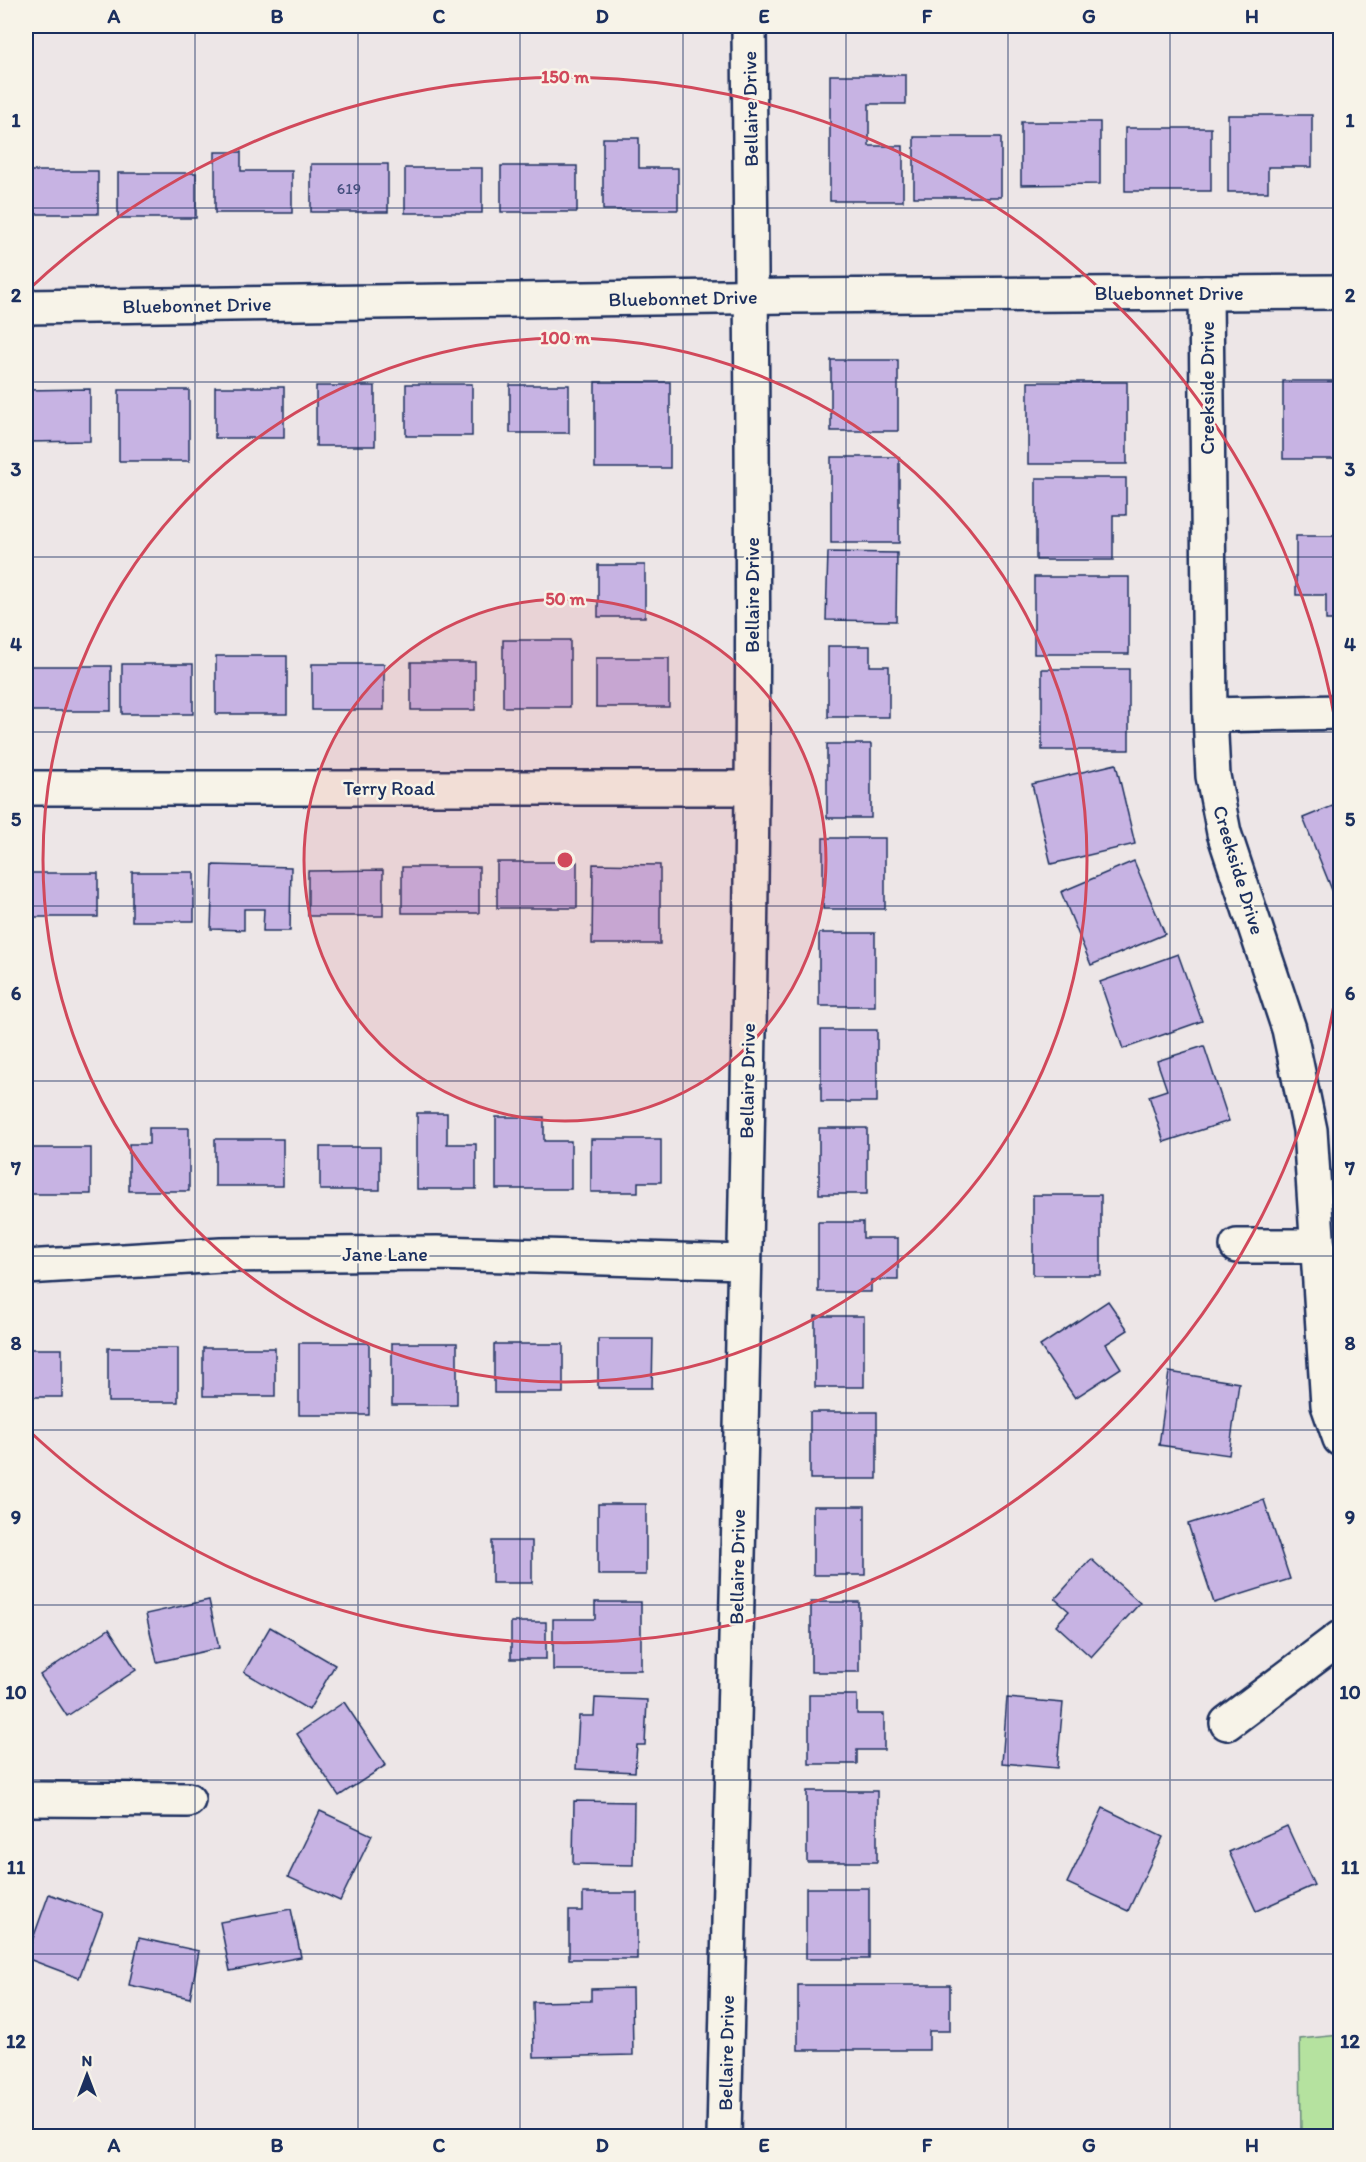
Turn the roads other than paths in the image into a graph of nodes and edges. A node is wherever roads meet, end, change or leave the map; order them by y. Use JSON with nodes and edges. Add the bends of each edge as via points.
{"nodes":[{"id":1,"x":749,"y":26,"type":"edge"},
{"id":2,"x":1341,"y":292,"type":"edge"},
{"id":3,"x":1206,"y":293,"type":"junction"},
{"id":4,"x":752,"y":298,"type":"junction"},
{"id":5,"x":26,"y":307,"type":"edge"},
{"id":6,"x":1341,"y":712,"type":"edge"},
{"id":7,"x":1210,"y":716,"type":"junction"},
{"id":8,"x":26,"y":788,"type":"edge"},
{"id":9,"x":752,"y":788,"type":"junction"},
{"id":10,"x":1237,"y":1246,"type":"dead end"},
{"id":11,"x":1318,"y":1246,"type":"junction"},
{"id":12,"x":744,"y":1262,"type":"junction"},
{"id":13,"x":26,"y":1267,"type":"edge"},
{"id":14,"x":1341,"y":1439,"type":"edge"},
{"id":15,"x":1341,"y":1638,"type":"edge"},
{"id":16,"x":1227,"y":1723,"type":"dead end"},
{"id":17,"x":26,"y":1799,"type":"edge"},
{"id":18,"x":188,"y":1800,"type":"dead end"},
{"id":19,"x":724,"y":2136,"type":"edge"}],
"edges":[{"from":1,"to":4,"type":"street","name":"Bellaire Drive"},
{"from":2,"to":3,"type":"street","name":"Bluebonnet Drive"},
{"from":3,"to":4,"type":"street","name":"Bluebonnet Drive"},
{"from":3,"to":7,"type":"street","name":"Creekside Drive"},
{"from":4,"to":5,"type":"street","name":"Bluebonnet Drive"},
{"from":4,"to":9,"type":"street","name":"Bellaire Drive"},
{"from":6,"to":7,"type":"street"},
{"from":7,"to":11,"type":"street","name":"Creekside Drive","via":[[1213,776],[1224,833],[1289,1029],[1308,1119]]},
{"from":8,"to":9,"type":"street","name":"Terry Road"},
{"from":9,"to":12,"type":"street","name":"Bellaire Drive"},
{"from":10,"to":11,"type":"street"},
{"from":11,"to":14,"type":"street","name":"Creekside Drive","via":[[1328,1405]]},
{"from":12,"to":13,"type":"street","name":"Jane Lane","via":[[437,1253],[221,1255]]},
{"from":12,"to":19,"type":"street","name":"Bellaire Drive"},
{"from":15,"to":16,"type":"street"},
{"from":17,"to":18,"type":"street"}]}
